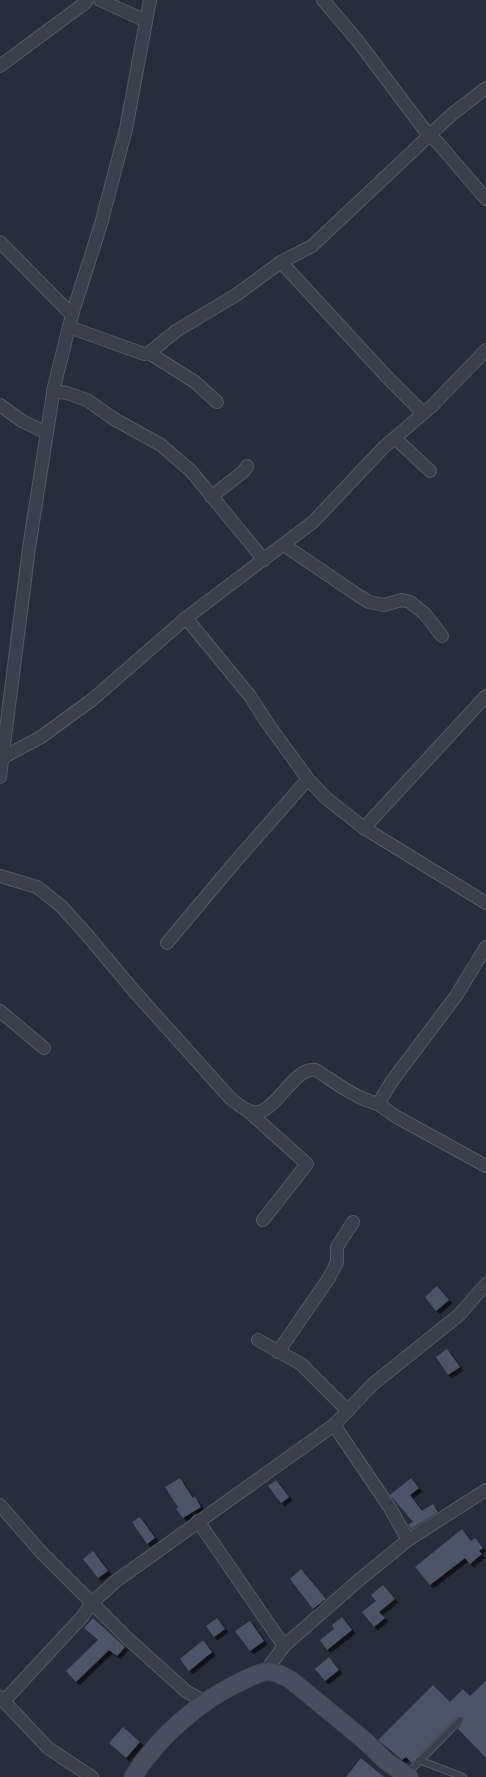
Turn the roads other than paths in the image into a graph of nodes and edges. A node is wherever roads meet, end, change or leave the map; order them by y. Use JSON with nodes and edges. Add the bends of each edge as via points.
{"nodes":[{"id":1,"x":87,"y":0,"type":"edge"},
{"id":2,"x":100,"y":0,"type":"edge"},
{"id":3,"x":150,"y":0,"type":"edge"},
{"id":4,"x":323,"y":0,"type":"edge"},
{"id":5,"x":146,"y":22,"type":"junction"},
{"id":6,"x":0,"y":66,"type":"edge"},
{"id":7,"x":486,"y":88,"type":"edge"},
{"id":8,"x":430,"y":136,"type":"junction"},
{"id":9,"x":486,"y":199,"type":"edge"},
{"id":10,"x":0,"y":242,"type":"edge"},
{"id":11,"x":281,"y":262,"type":"junction"},
{"id":12,"x":70,"y":321,"type":"junction"},
{"id":13,"x":486,"y":350,"type":"edge"},
{"id":14,"x":149,"y":353,"type":"junction"},
{"id":15,"x":53,"y":391,"type":"junction"},
{"id":16,"x":217,"y":402,"type":"dead end"},
{"id":17,"x":0,"y":404,"type":"edge"},
{"id":18,"x":423,"y":413,"type":"junction"},
{"id":19,"x":47,"y":433,"type":"junction"},
{"id":20,"x":395,"y":438,"type":"junction"},
{"id":21,"x":247,"y":466,"type":"dead end"},
{"id":22,"x":430,"y":471,"type":"dead end"},
{"id":23,"x":211,"y":497,"type":"junction"},
{"id":24,"x":284,"y":545,"type":"junction"},
{"id":25,"x":264,"y":560,"type":"junction"},
{"id":26,"x":186,"y":618,"type":"junction"},
{"id":27,"x":442,"y":636,"type":"dead end"},
{"id":28,"x":486,"y":696,"type":"edge"},
{"id":29,"x":2,"y":758,"type":"junction"},
{"id":30,"x":0,"y":777,"type":"edge"},
{"id":31,"x":308,"y":780,"type":"junction"},
{"id":32,"x":364,"y":828,"type":"junction"},
{"id":33,"x":0,"y":876,"type":"edge"},
{"id":34,"x":486,"y":903,"type":"edge"},
{"id":35,"x":167,"y":943,"type":"dead end"},
{"id":36,"x":486,"y":947,"type":"edge"},
{"id":37,"x":0,"y":1011,"type":"edge"},
{"id":38,"x":44,"y":1048,"type":"dead end"},
{"id":39,"x":378,"y":1104,"type":"junction"},
{"id":40,"x":247,"y":1110,"type":"junction"},
{"id":41,"x":486,"y":1166,"type":"edge"},
{"id":42,"x":263,"y":1220,"type":"dead end"},
{"id":43,"x":354,"y":1222,"type":"dead end"},
{"id":44,"x":486,"y":1284,"type":"edge"},
{"id":45,"x":258,"y":1340,"type":"dead end"},
{"id":46,"x":278,"y":1352,"type":"junction"},
{"id":47,"x":348,"y":1412,"type":"junction"},
{"id":48,"x":334,"y":1425,"type":"junction"},
{"id":49,"x":486,"y":1490,"type":"edge"},
{"id":50,"x":0,"y":1505,"type":"edge"},
{"id":51,"x":198,"y":1521,"type":"junction"},
{"id":52,"x":408,"y":1540,"type":"junction"},
{"id":53,"x":92,"y":1603,"type":"junction"},
{"id":54,"x":284,"y":1646,"type":"junction"},
{"id":55,"x":265,"y":1672,"type":"junction"},
{"id":56,"x":2,"y":1699,"type":"edge"},
{"id":57,"x":206,"y":1702,"type":"junction"},
{"id":58,"x":460,"y":1720,"type":"dead end"},
{"id":59,"x":419,"y":1760,"type":"junction"},
{"id":60,"x":407,"y":1776,"type":"edge"},
{"id":61,"x":92,"y":1777,"type":"edge"},
{"id":62,"x":133,"y":1777,"type":"edge"},
{"id":63,"x":463,"y":1777,"type":"edge"}],
"edges":[{"from":1,"to":6,"type":"street"},
{"from":2,"to":5,"type":"street"},
{"from":3,"to":5,"type":"street"},
{"from":4,"to":8,"type":"street"},
{"from":5,"to":12,"type":"street","via":[[126,129]]},
{"from":7,"to":8,"type":"street","via":[[451,115]]},
{"from":8,"to":9,"type":"street"},
{"from":8,"to":11,"type":"street","via":[[323,237],[312,246]]},
{"from":10,"to":12,"type":"street"},
{"from":11,"to":14,"type":"street","via":[[236,295],[176,331]]},
{"from":11,"to":18,"type":"street"},
{"from":12,"to":14,"type":"street","via":[[144,354]]},
{"from":12,"to":15,"type":"street"},
{"from":13,"to":18,"type":"street"},
{"from":14,"to":16,"type":"street","via":[[195,382]]},
{"from":15,"to":19,"type":"street"},
{"from":15,"to":23,"type":"street","via":[[87,400],[114,419],[161,445],[191,471]]},
{"from":17,"to":19,"type":"street","via":[[22,421]]},
{"from":18,"to":20,"type":"street"},
{"from":19,"to":29,"type":"street","via":[[40,467]]},
{"from":20,"to":22,"type":"street"},
{"from":20,"to":24,"type":"street","via":[[313,522]]},
{"from":21,"to":23,"type":"street"},
{"from":23,"to":25,"type":"street"},
{"from":24,"to":25,"type":"street"},
{"from":24,"to":27,"type":"street","via":[[369,602],[384,605],[402,600],[410,602],[425,614]]},
{"from":25,"to":26,"type":"street"},
{"from":26,"to":29,"type":"street","via":[[93,699],[42,737]]},
{"from":26,"to":31,"type":"street","via":[[250,696]]},
{"from":28,"to":32,"type":"street"},
{"from":29,"to":30,"type":"street"},
{"from":31,"to":32,"type":"street"},
{"from":31,"to":35,"type":"street"},
{"from":32,"to":34,"type":"street"},
{"from":33,"to":40,"type":"street","via":[[37,887],[61,906],[231,1099]]},
{"from":36,"to":39,"type":"street","via":[[456,996],[392,1081]]},
{"from":37,"to":38,"type":"street"},
{"from":39,"to":40,"type":"street","via":[[352,1094],[311,1069],[296,1078],[275,1101],[259,1112]]},
{"from":39,"to":41,"type":"street"},
{"from":40,"to":42,"type":"street","via":[[307,1164]]},
{"from":43,"to":46,"type":"street","via":[[338,1247],[337,1262],[329,1278]]},
{"from":44,"to":47,"type":"street","via":[[459,1315],[373,1384]]},
{"from":45,"to":46,"type":"street"},
{"from":46,"to":47,"type":"street","via":[[301,1364]]},
{"from":47,"to":48,"type":"street"},
{"from":48,"to":51,"type":"street"},
{"from":48,"to":52,"type":"street","via":[[390,1508]]},
{"from":49,"to":52,"type":"street"},
{"from":50,"to":53,"type":"street","via":[[40,1551]]},
{"from":51,"to":53,"type":"street","via":[[116,1581]]},
{"from":51,"to":54,"type":"street"},
{"from":52,"to":54,"type":"street"},
{"from":53,"to":56,"type":"street","via":[[82,1617]]},
{"from":53,"to":57,"type":"street","via":[[187,1692]]},
{"from":54,"to":55,"type":"street"},
{"from":55,"to":57,"type":"street","via":[[213,1696]]},
{"from":55,"to":60,"type":"street","via":[[277,1673],[291,1680]]},
{"from":56,"to":61,"type":"street","via":[[48,1748]]},
{"from":57,"to":62,"type":"street","via":[[171,1732]]},
{"from":58,"to":59,"type":"lane"},
{"from":59,"to":60,"type":"lane"},
{"from":59,"to":63,"type":"lane"}]}
